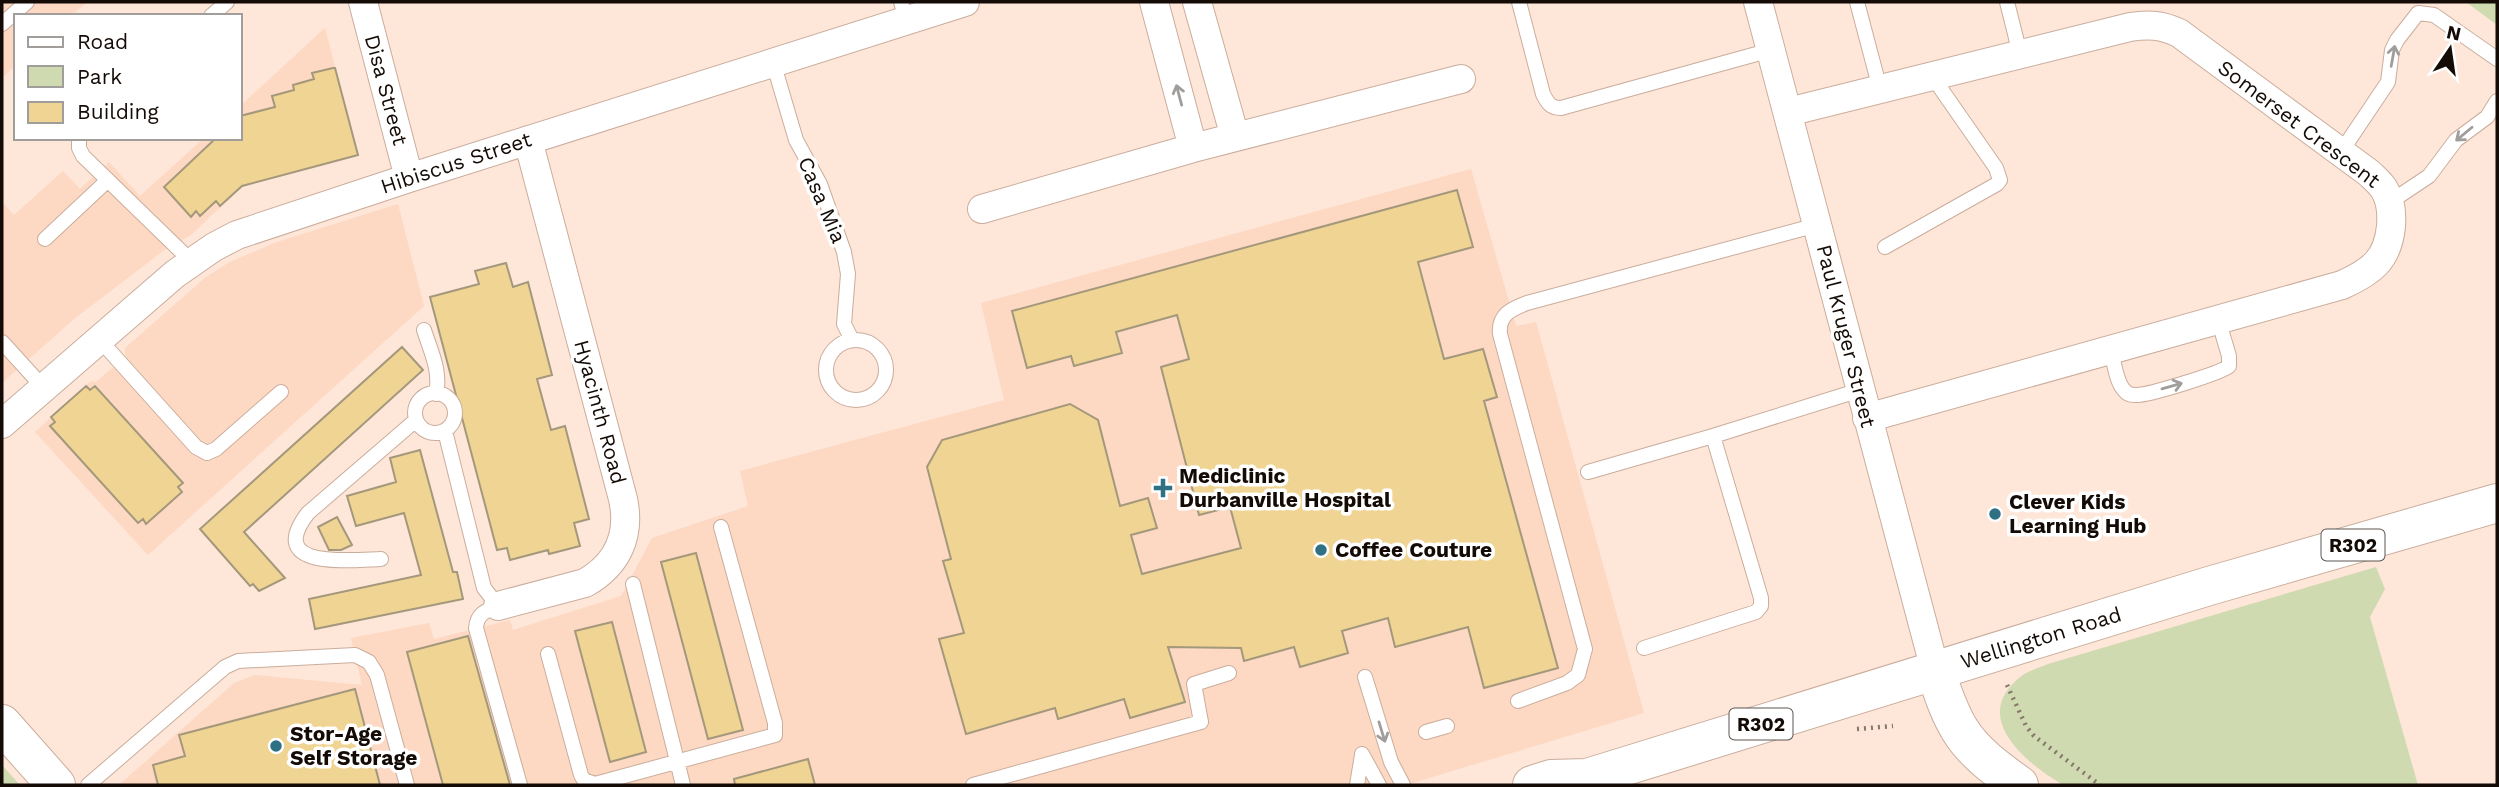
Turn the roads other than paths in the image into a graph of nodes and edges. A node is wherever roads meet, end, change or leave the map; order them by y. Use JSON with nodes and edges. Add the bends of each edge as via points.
{"nodes":[{"id":1,"x":27,"y":2,"type":"edge"},
{"id":2,"x":227,"y":2,"type":"edge"},
{"id":3,"x":363,"y":2,"type":"edge"},
{"id":4,"x":965,"y":2,"type":"edge"},
{"id":5,"x":1154,"y":2,"type":"edge"},
{"id":6,"x":1197,"y":2,"type":"edge"},
{"id":7,"x":1519,"y":2,"type":"edge"},
{"id":8,"x":1758,"y":2,"type":"edge"},
{"id":9,"x":1857,"y":2,"type":"edge"},
{"id":10,"x":2007,"y":2,"type":"edge"},
{"id":11,"x":903,"y":11,"type":"edge"},
{"id":12,"x":213,"y":14,"type":"edge"},
{"id":13,"x":2,"y":24,"type":"edge"},
{"id":14,"x":1771,"y":50,"type":"junction"},
{"id":15,"x":2020,"y":54,"type":"junction"},
{"id":16,"x":2497,"y":59,"type":"edge"},
{"id":17,"x":773,"y":62,"type":"junction"},
{"id":18,"x":1932,"y":76,"type":"junction"},
{"id":19,"x":1461,"y":79,"type":"dead end"},
{"id":20,"x":1880,"y":89,"type":"junction"},
{"id":21,"x":2497,"y":101,"type":"edge"},
{"id":22,"x":1788,"y":112,"type":"junction"},
{"id":23,"x":1235,"y":137,"type":"junction"},
{"id":24,"x":79,"y":140,"type":"edge"},
{"id":25,"x":528,"y":140,"type":"junction"},
{"id":26,"x":1193,"y":148,"type":"junction"},
{"id":27,"x":2341,"y":152,"type":"junction"},
{"id":28,"x":410,"y":178,"type":"junction"},
{"id":29,"x":108,"y":180,"type":"junction"},
{"id":30,"x":2390,"y":202,"type":"junction"},
{"id":31,"x":982,"y":209,"type":"dead end"},
{"id":32,"x":1817,"y":225,"type":"junction"},
{"id":33,"x":45,"y":239,"type":"dead end"},
{"id":34,"x":1885,"y":247,"type":"dead end"},
{"id":35,"x":191,"y":261,"type":"junction"},
{"id":36,"x":2218,"y":319,"type":"junction"},
{"id":37,"x":424,"y":330,"type":"dead end"},
{"id":38,"x":99,"y":339,"type":"junction"},
{"id":39,"x":852,"y":340,"type":"junction"},
{"id":40,"x":2,"y":342,"type":"edge"},
{"id":41,"x":2110,"y":350,"type":"junction"},
{"id":42,"x":43,"y":387,"type":"junction"},
{"id":43,"x":1860,"y":390,"type":"junction"},
{"id":44,"x":281,"y":392,"type":"dead end"},
{"id":45,"x":436,"y":394,"type":"junction"},
{"id":46,"x":1867,"y":418,"type":"junction"},
{"id":47,"x":416,"y":420,"type":"junction"},
{"id":48,"x":2,"y":424,"type":"edge"},
{"id":49,"x":446,"y":430,"type":"junction"},
{"id":50,"x":1713,"y":436,"type":"junction"},
{"id":51,"x":1588,"y":472,"type":"dead end"},
{"id":52,"x":2497,"y":503,"type":"edge"},
{"id":53,"x":721,"y":527,"type":"dead end"},
{"id":54,"x":381,"y":559,"type":"dead end"},
{"id":55,"x":633,"y":584,"type":"dead end"},
{"id":56,"x":498,"y":606,"type":"junction"},
{"id":57,"x":1644,"y":648,"type":"dead end"},
{"id":58,"x":548,"y":654,"type":"dead end"},
{"id":59,"x":1935,"y":670,"type":"junction"},
{"id":60,"x":1229,"y":673,"type":"dead end"},
{"id":61,"x":1364,"y":677,"type":"dead end"},
{"id":62,"x":1518,"y":701,"type":"dead end"},
{"id":63,"x":2,"y":724,"type":"edge"},
{"id":64,"x":1447,"y":726,"type":"dead end"},
{"id":65,"x":1426,"y":732,"type":"dead end"},
{"id":66,"x":677,"y":762,"type":"junction"},
{"id":67,"x":1022,"y":779,"type":"edge"},
{"id":68,"x":1582,"y":781,"type":"edge"},
{"id":69,"x":982,"y":784,"type":"edge"},
{"id":70,"x":56,"y":785,"type":"edge"},
{"id":71,"x":88,"y":785,"type":"edge"},
{"id":72,"x":407,"y":785,"type":"edge"},
{"id":73,"x":520,"y":785,"type":"edge"},
{"id":74,"x":683,"y":785,"type":"edge"},
{"id":75,"x":1357,"y":785,"type":"edge"},
{"id":76,"x":1379,"y":785,"type":"edge"},
{"id":77,"x":1403,"y":785,"type":"edge"},
{"id":78,"x":1532,"y":785,"type":"edge"},
{"id":79,"x":2019,"y":785,"type":"edge"}],
"edges":[{"from":1,"to":13,"type":"lane"},
{"from":2,"to":12,"type":"lane"},
{"from":3,"to":28,"type":"street","name":"Disa Street"},
{"from":4,"to":11,"type":"street","name":"Hibiscus Street"},
{"from":26,"to":5,"type":"street","one_way":true},
{"from":6,"to":23,"type":"street"},
{"from":7,"to":14,"type":"lane","via":[[1544,94],[1554,108]]},
{"from":8,"to":14,"type":"street","name":"Paul Kruger Street"},
{"from":9,"to":20,"type":"lane"},
{"from":10,"to":15,"type":"lane"},
{"from":11,"to":17,"type":"street","name":"Hibiscus Street"},
{"from":14,"to":22,"type":"street","name":"Paul Kruger Street"},
{"from":15,"to":18,"type":"street","name":"Somerset Crescent"},
{"from":15,"to":27,"type":"street","name":"Somerset Crescent","via":[[2130,27],[2166,27]]},
{"from":27,"to":16,"type":"lane","one_way":true,"via":[[2388,82],[2392,50],[2418,13],[2434,15]]},
{"from":17,"to":25,"type":"street","name":"Hibiscus Street"},
{"from":17,"to":39,"type":"lane","name":"Casa Mia","via":[[796,140],[820,184],[844,252],[848,274],[844,324]]},
{"from":18,"to":20,"type":"street","name":"Somerset Crescent"},
{"from":18,"to":34,"type":"lane","via":[[2000,180]]},
{"from":19,"to":23,"type":"street"},
{"from":20,"to":22,"type":"street","name":"Somerset Crescent"},
{"from":21,"to":30,"type":"lane","one_way":true,"via":[[2487,117],[2456,139],[2429,176]]},
{"from":22,"to":32,"type":"street","name":"Paul Kruger Street"},
{"from":23,"to":26,"type":"street"},
{"from":24,"to":29,"type":"lane","via":[[83,156]]},
{"from":25,"to":28,"type":"street","name":"Hibiscus Street"},
{"from":25,"to":56,"type":"street","name":"Hyacinth Road","via":[[626,523],[615,558],[597,577]]},
{"from":26,"to":31,"type":"street"},
{"from":27,"to":30,"type":"street","name":"Somerset Crescent","via":[[2369,173]]},
{"from":28,"to":35,"type":"street","name":"Hibiscus Street","via":[[261,226]]},
{"from":29,"to":33,"type":"lane"},
{"from":29,"to":35,"type":"lane"},
{"from":30,"to":36,"type":"street","name":"Somerset Crescent","via":[[2386,251],[2363,275]]},
{"from":32,"to":43,"type":"street","name":"Paul Kruger Street"},
{"from":32,"to":62,"type":"lane","via":[[1527,303],[1502,318],[1500,334],[1586,649],[1578,675]]},
{"from":35,"to":38,"type":"street","name":"Hibiscus Street"},
{"from":36,"to":41,"type":"street","name":"Somerset Crescent"},
{"from":41,"to":36,"type":"lane","one_way":true,"via":[[2128,394],[2137,396],[2186,382],[2229,366]]},
{"from":37,"to":45,"type":"lane","via":[[437,369]]},
{"from":38,"to":42,"type":"street","name":"Hibiscus Street"},
{"from":38,"to":44,"type":"lane","via":[[196,447],[207,453]]},
{"from":39,"to":39,"type":"lane","via":[[871,344],[884,359],[880,387],[864,399],[836,393],[826,377],[828,357]]},
{"from":40,"to":42,"type":"lane"},
{"from":41,"to":46,"type":"street","name":"Somerset Crescent"},
{"from":42,"to":48,"type":"street","name":"Hibiscus Street"},
{"from":43,"to":46,"type":"street","name":"Paul Kruger Street"},
{"from":43,"to":50,"type":"lane"},
{"from":45,"to":47,"type":"lane","via":[[419,402]]},
{"from":45,"to":49,"type":"lane","via":[[450,399],[454,407],[455,416]]},
{"from":46,"to":59,"type":"street","name":"Paul Kruger Street"},
{"from":47,"to":49,"type":"lane","via":[[428,432]]},
{"from":47,"to":54,"type":"lane","via":[[308,513],[296,532],[299,548],[314,558]]},
{"from":49,"to":56,"type":"lane","via":[[484,587]]},
{"from":50,"to":51,"type":"lane"},
{"from":50,"to":57,"type":"lane","via":[[1761,606],[1756,612]]},
{"from":52,"to":59,"type":"main road","name":"Wellington Road","number":"R302"},
{"from":53,"to":66,"type":"lane","via":[[776,730],[772,737]]},
{"from":55,"to":66,"type":"lane"},
{"from":56,"to":73,"type":"lane","via":[[482,612],[476,628]]},
{"from":58,"to":66,"type":"lane","via":[[584,780],[595,783]]},
{"from":59,"to":68,"type":"main road","name":"Wellington Road","number":"R302"},
{"from":59,"to":79,"type":"main road","via":[[1961,731]]},
{"from":60,"to":67,"type":"lane","via":[[1194,684],[1202,722]]},
{"from":61,"to":77,"type":"lane","one_way":true},
{"from":63,"to":70,"type":"main road"},
{"from":64,"to":65,"type":"lane"},
{"from":66,"to":74,"type":"lane"},
{"from":67,"to":69,"type":"lane"},
{"from":68,"to":78,"type":"main road","name":"Wellington Road","number":"R302","via":[[1550,779]]},
{"from":71,"to":72,"type":"lane","via":[[225,667],[238,661],[355,655],[369,662],[377,675]]},
{"from":75,"to":76,"type":"lane","via":[[1362,754]]}]}
